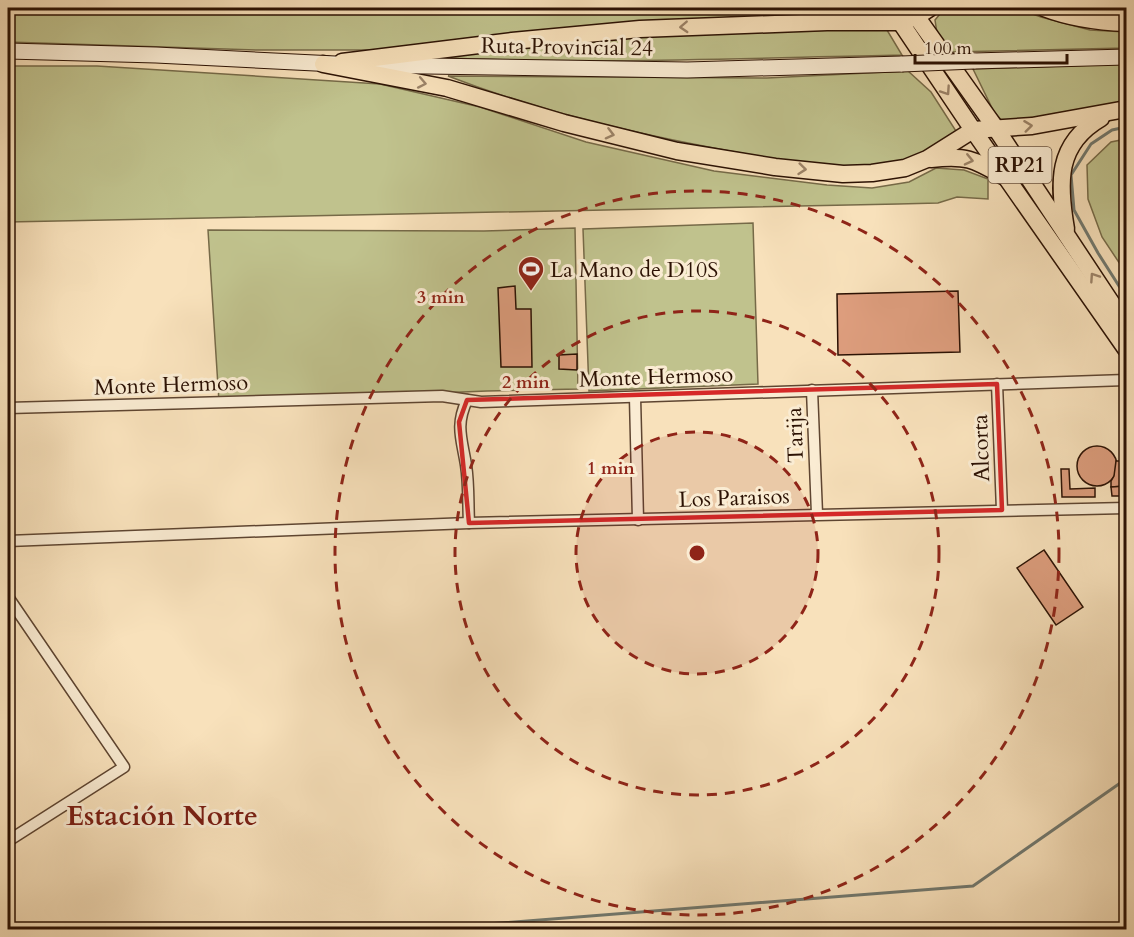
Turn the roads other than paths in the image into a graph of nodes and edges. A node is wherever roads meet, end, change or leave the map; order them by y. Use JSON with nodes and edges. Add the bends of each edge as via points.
{"nodes":[{"id":1,"x":856,"y":8,"type":"edge"},
{"id":2,"x":891,"y":8,"type":"edge"},
{"id":3,"x":1044,"y":8,"type":"edge"},
{"id":4,"x":914,"y":14,"type":"edge"},
{"id":5,"x":827,"y":22,"type":"junction"},
{"id":6,"x":1126,"y":23,"type":"edge"},
{"id":7,"x":8,"y":51,"type":"edge"},
{"id":8,"x":1126,"y":57,"type":"edge"},
{"id":9,"x":323,"y":64,"type":"junction"},
{"id":10,"x":1126,"y":109,"type":"edge"},
{"id":11,"x":1110,"y":113,"type":"junction"},
{"id":12,"x":997,"y":129,"type":"junction"},
{"id":13,"x":973,"y":130,"type":"junction"},
{"id":14,"x":927,"y":159,"type":"junction"},
{"id":15,"x":1007,"y":178,"type":"junction"},
{"id":16,"x":1068,"y":238,"type":"junction"},
{"id":17,"x":1126,"y":325,"type":"edge"},
{"id":18,"x":1126,"y":349,"type":"edge"},
{"id":19,"x":1126,"y":380,"type":"edge"},
{"id":20,"x":997,"y":384,"type":"junction"},
{"id":21,"x":812,"y":390,"type":"junction"},
{"id":22,"x":635,"y":396,"type":"junction"},
{"id":23,"x":467,"y":400,"type":"junction"},
{"id":24,"x":8,"y":408,"type":"edge"},
{"id":25,"x":1126,"y":508,"type":"edge"},
{"id":26,"x":1002,"y":510,"type":"junction"},
{"id":27,"x":817,"y":514,"type":"junction"},
{"id":28,"x":638,"y":520,"type":"junction"},
{"id":29,"x":469,"y":523,"type":"junction"},
{"id":30,"x":8,"y":541,"type":"edge"},
{"id":31,"x":8,"y":597,"type":"edge"},
{"id":32,"x":8,"y":841,"type":"edge"}],
"edges":[{"from":1,"to":5,"type":"main road"},
{"from":2,"to":4,"type":"main road","number":"RP21"},
{"from":3,"to":6,"type":"main road","via":[[1097,22]]},
{"from":4,"to":5,"type":"main road"},
{"from":4,"to":12,"type":"main road","number":"RP21"},
{"from":4,"to":13,"type":"main road","number":"RP21","one_way":true},
{"from":5,"to":9,"type":"main road","one_way":true,"via":[[640,29]]},
{"from":7,"to":9,"type":"main road","name":"Ruta Provincial 24"},
{"from":8,"to":9,"type":"main road","name":"Ruta Provincial 24","bridge":true,"via":[[687,70]]},
{"from":9,"to":14,"type":"main road","one_way":true,"via":[[447,88],[677,151],[843,174],[905,168]]},
{"from":10,"to":11,"type":"main road"},
{"from":12,"to":11,"type":"main road","one_way":true},
{"from":11,"to":16,"type":"main road","via":[[1086,127],[1069,150],[1060,177]]},
{"from":12,"to":13,"type":"main road"},
{"from":12,"to":16,"type":"main road","number":"RP21"},
{"from":13,"to":14,"type":"main road"},
{"from":13,"to":15,"type":"main road","number":"RP21"},
{"from":14,"to":15,"type":"main road","one_way":true,"via":[[973,159]]},
{"from":15,"to":18,"type":"main road","number":"RP21"},
{"from":17,"to":16,"type":"main road","number":"RP21","one_way":true},
{"from":19,"to":20,"type":"street","name":"Monte Hermoso"},
{"from":20,"to":21,"type":"street","name":"Monte Hermoso"},
{"from":20,"to":26,"type":"street","name":"Alcorta"},
{"from":21,"to":22,"type":"street","name":"Monte Hermoso"},
{"from":21,"to":27,"type":"street","name":"Tarija"},
{"from":22,"to":23,"type":"street","name":"Monte Hermoso"},
{"from":22,"to":28,"type":"street"},
{"from":23,"to":24,"type":"street","name":"Monte Hermoso","via":[[442,396]]},
{"from":23,"to":29,"type":"street","via":[[459,422]]},
{"from":25,"to":26,"type":"street","name":"Los Paraisos"},
{"from":26,"to":27,"type":"street","name":"Los Paraisos"},
{"from":27,"to":28,"type":"street","name":"Los Paraisos"},
{"from":28,"to":29,"type":"street","name":"Los Paraisos"},
{"from":29,"to":30,"type":"street","name":"Los Paraisos"},
{"from":31,"to":32,"type":"street","via":[[124,767]]}]}
